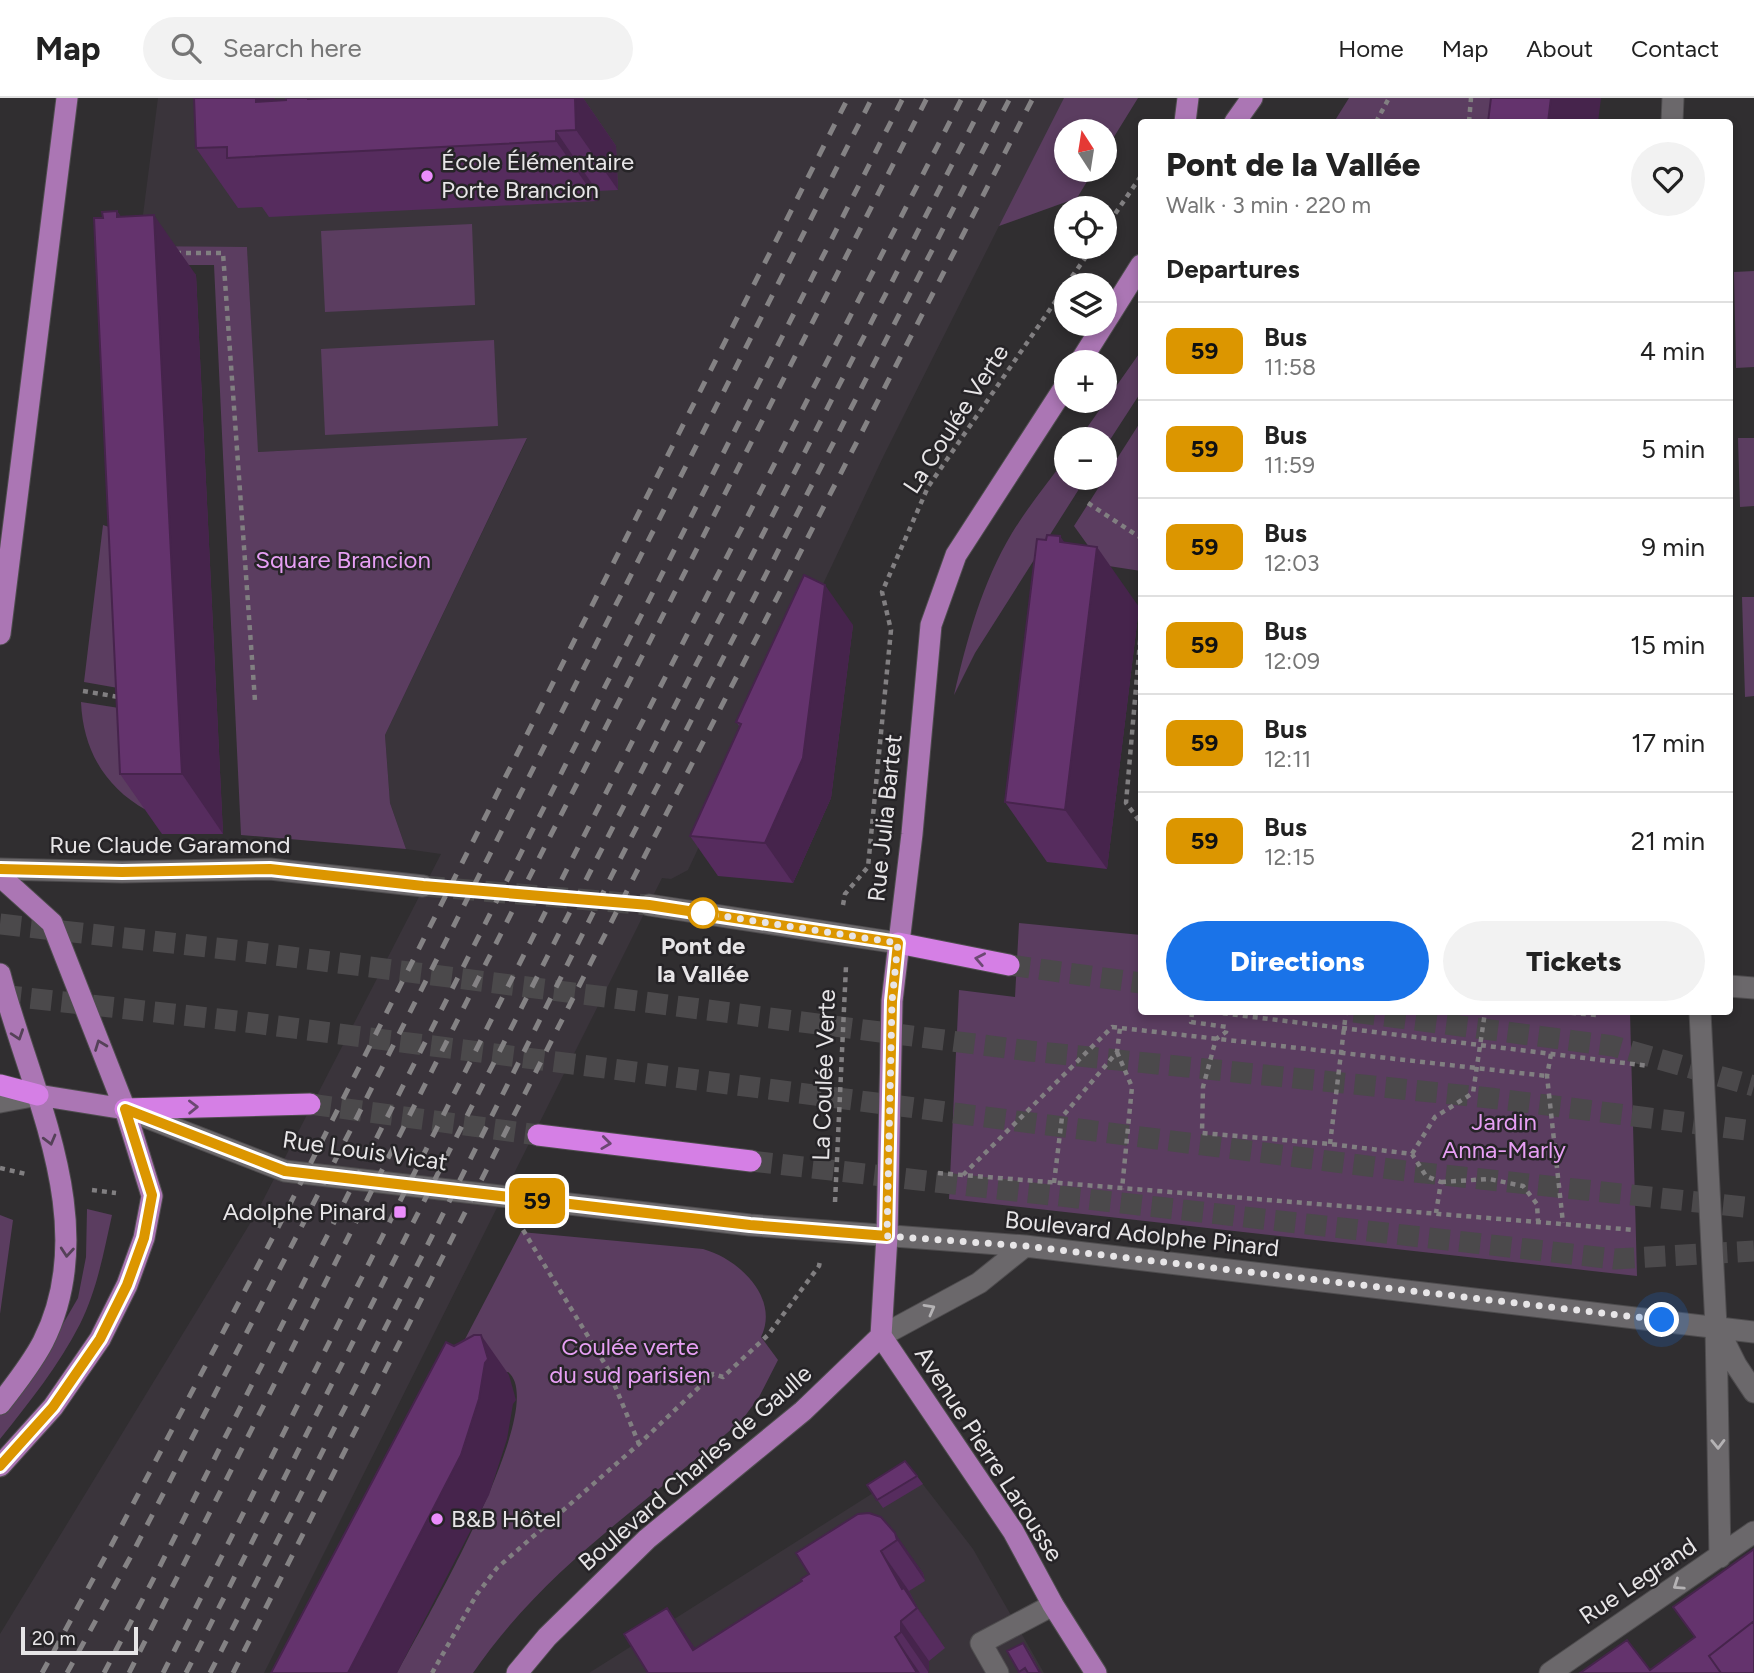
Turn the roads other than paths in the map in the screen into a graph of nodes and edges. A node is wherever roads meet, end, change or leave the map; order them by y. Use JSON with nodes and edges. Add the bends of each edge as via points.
{"nodes":[{"id":1,"x":67,"y":98,"type":"edge"},
{"id":2,"x":1188,"y":98,"type":"edge"},
{"id":3,"x":1252,"y":98,"type":"edge"},
{"id":4,"x":1673,"y":98,"type":"edge"},
{"id":5,"x":1185,"y":119,"type":"edge"},
{"id":6,"x":1237,"y":119,"type":"edge"},
{"id":7,"x":1672,"y":119,"type":"edge"},
{"id":8,"x":1138,"y":270,"type":"edge"},
{"id":9,"x":1088,"y":350,"type":"edge"},
{"id":10,"x":1054,"y":404,"type":"edge"},
{"id":11,"x":0,"y":634,"type":"edge"},
{"id":12,"x":0,"y":870,"type":"edge"},
{"id":13,"x":0,"y":876,"type":"edge"},
{"id":14,"x":423,"y":886,"type":"tunnel mouth"},
{"id":15,"x":649,"y":905,"type":"tunnel mouth"},
{"id":16,"x":898,"y":943,"type":"junction"},
{"id":17,"x":1009,"y":965,"type":"tunnel mouth"},
{"id":18,"x":0,"y":974,"type":"edge"},
{"id":19,"x":1733,"y":986,"type":"edge"},
{"id":20,"x":1754,"y":988,"type":"edge"},
{"id":21,"x":1700,"y":1015,"type":"edge"},
{"id":22,"x":0,"y":1085,"type":"edge"},
{"id":23,"x":38,"y":1095,"type":"junction"},
{"id":24,"x":0,"y":1102,"type":"edge"},
{"id":25,"x":310,"y":1104,"type":"tunnel mouth"},
{"id":26,"x":125,"y":1109,"type":"junction"},
{"id":27,"x":538,"y":1135,"type":"tunnel mouth"},
{"id":28,"x":751,"y":1161,"type":"tunnel mouth"},
{"id":29,"x":522,"y":1200,"type":"joint"},
{"id":30,"x":887,"y":1236,"type":"junction"},
{"id":31,"x":1025,"y":1246,"type":"junction"},
{"id":32,"x":1716,"y":1326,"type":"junction"},
{"id":33,"x":1754,"y":1332,"type":"edge"},
{"id":34,"x":881,"y":1336,"type":"junction"},
{"id":35,"x":1754,"y":1392,"type":"edge"},
{"id":36,"x":0,"y":1404,"type":"edge"},
{"id":37,"x":0,"y":1466,"type":"edge"},
{"id":38,"x":1754,"y":1532,"type":"edge"},
{"id":39,"x":1720,"y":1557,"type":"junction"},
{"id":40,"x":1053,"y":1605,"type":"junction"},
{"id":41,"x":517,"y":1673,"type":"edge"},
{"id":42,"x":998,"y":1673,"type":"edge"},
{"id":43,"x":1096,"y":1673,"type":"edge"},
{"id":44,"x":1550,"y":1673,"type":"edge"}],
"edges":[{"from":1,"to":11,"type":"main road"},
{"from":2,"to":5,"type":"main road"},
{"from":3,"to":6,"type":"main road"},
{"from":4,"to":7,"type":"street"},
{"from":8,"to":9,"type":"main road"},
{"from":10,"to":16,"type":"main road","name":"Rue Julia Bartet","via":[[956,555],[931,625]]},
{"from":12,"to":14,"type":"street","name":"Rue Claude Garamond","via":[[270,869]]},
{"from":26,"to":13,"type":"main road","one_way":true,"via":[[52,923]]},
{"from":15,"to":16,"type":"street"},
{"from":17,"to":16,"type":"highway","one_way":true},
{"from":16,"to":30,"type":"main road","name":"Rue Julia Bartet","via":[[892,1001]]},
{"from":18,"to":23,"type":"main road","one_way":true},
{"from":19,"to":20,"type":"street"},
{"from":21,"to":32,"type":"street"},
{"from":22,"to":23,"type":"highway"},
{"from":23,"to":24,"type":"street"},
{"from":23,"to":26,"type":"main road"},
{"from":23,"to":36,"type":"main road","one_way":true,"via":[[62,1187],[68,1242],[64,1277],[43,1343]]},
{"from":26,"to":25,"type":"highway","one_way":true},
{"from":26,"to":29,"type":"street","name":"Rue Louis Vicat","via":[[285,1171]]},
{"from":26,"to":37,"type":"main road","via":[[152,1195],[144,1238],[100,1339],[53,1407]]},
{"from":27,"to":28,"type":"highway","one_way":true},
{"from":29,"to":30,"type":"street","name":"Boulevard Adolphe Pinard"},
{"from":30,"to":31,"type":"street","name":"Boulevard Adolphe Pinard"},
{"from":30,"to":34,"type":"main road","name":"Rue Julia Bartet"},
{"from":31,"to":32,"type":"street","name":"Boulevard Adolphe Pinard"},
{"from":34,"to":31,"type":"street","one_way":true,"via":[[979,1283]]},
{"from":32,"to":33,"type":"street","name":"Boulevard Adolphe Pinard"},
{"from":32,"to":35,"type":"street"},
{"from":32,"to":39,"type":"street","one_way":true},
{"from":34,"to":40,"type":"main road","name":"Avenue Pierre Larousse","via":[[1013,1531]]},
{"from":34,"to":41,"type":"main road","name":"Boulevard Charles de Gaulle","via":[[803,1411],[647,1539],[547,1637]]},
{"from":38,"to":39,"type":"street","name":"Rue Legrand"},
{"from":39,"to":44,"type":"street","name":"Rue Legrand","one_way":true},
{"from":40,"to":42,"type":"street","via":[[981,1643]]},
{"from":40,"to":43,"type":"main road","name":"Avenue Pierre Larousse"}]}
